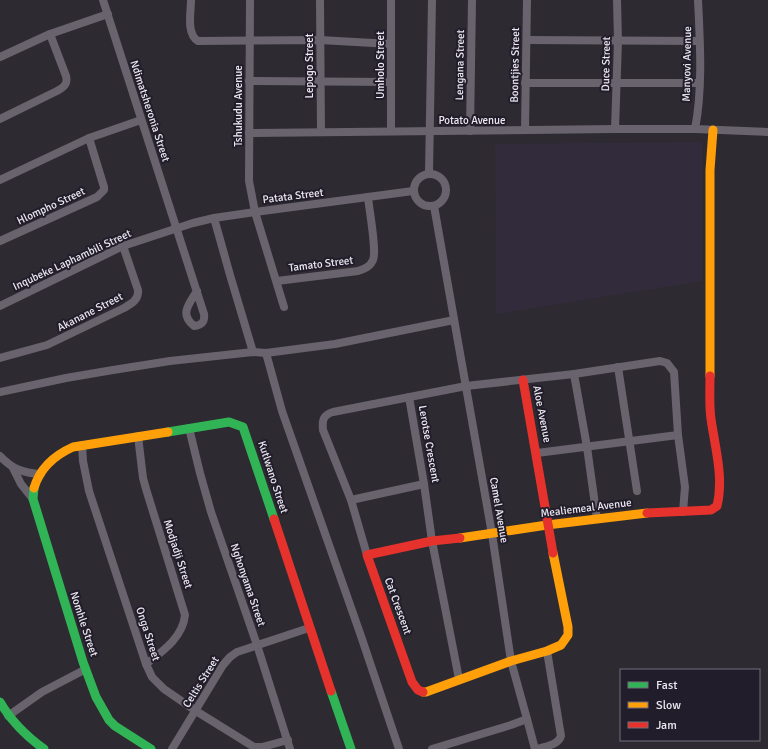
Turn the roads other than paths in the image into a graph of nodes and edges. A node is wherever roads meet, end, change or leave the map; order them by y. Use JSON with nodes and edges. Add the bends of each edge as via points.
{"nodes":[{"id":1,"x":103,"y":0,"type":"edge"},
{"id":2,"x":191,"y":0,"type":"edge"},
{"id":3,"x":250,"y":0,"type":"edge"},
{"id":4,"x":320,"y":0,"type":"edge"},
{"id":5,"x":392,"y":0,"type":"edge"},
{"id":6,"x":432,"y":0,"type":"edge"},
{"id":7,"x":472,"y":0,"type":"edge"},
{"id":8,"x":527,"y":0,"type":"edge"},
{"id":9,"x":536,"y":0,"type":"edge"},
{"id":10,"x":617,"y":0,"type":"edge"},
{"id":11,"x":698,"y":0,"type":"edge"},
{"id":12,"x":108,"y":14,"type":"junction"},
{"id":13,"x":50,"y":34,"type":"junction"},
{"id":14,"x":320,"y":40,"type":"junction"},
{"id":15,"x":527,"y":40,"type":"junction"},
{"id":16,"x":250,"y":41,"type":"junction"},
{"id":17,"x":700,"y":41,"type":"junction"},
{"id":18,"x":618,"y":42,"type":"junction"},
{"id":19,"x":391,"y":44,"type":"junction"},
{"id":20,"x":0,"y":57,"type":"edge"},
{"id":21,"x":249,"y":81,"type":"junction"},
{"id":22,"x":320,"y":81,"type":"junction"},
{"id":23,"x":391,"y":82,"type":"junction"},
{"id":24,"x":525,"y":82,"type":"junction"},
{"id":25,"x":617,"y":83,"type":"junction"},
{"id":26,"x":699,"y":83,"type":"junction"},
{"id":27,"x":0,"y":119,"type":"edge"},
{"id":28,"x":141,"y":120,"type":"junction"},
{"id":29,"x":615,"y":129,"type":"junction"},
{"id":30,"x":695,"y":129,"type":"junction"},
{"id":31,"x":525,"y":130,"type":"junction"},
{"id":32,"x":713,"y":130,"type":"junction"},
{"id":33,"x":391,"y":131,"type":"junction"},
{"id":34,"x":430,"y":131,"type":"junction"},
{"id":35,"x":470,"y":131,"type":"junction"},
{"id":36,"x":321,"y":132,"type":"junction"},
{"id":37,"x":768,"y":132,"type":"edge"},
{"id":38,"x":249,"y":133,"type":"junction"},
{"id":39,"x":89,"y":138,"type":"junction"},
{"id":40,"x":429,"y":173,"type":"junction"},
{"id":41,"x":0,"y":180,"type":"edge"},
{"id":42,"x":413,"y":191,"type":"junction"},
{"id":43,"x":368,"y":197,"type":"junction"},
{"id":44,"x":434,"y":206,"type":"junction"},
{"id":45,"x":255,"y":212,"type":"junction"},
{"id":46,"x":214,"y":218,"type":"junction"},
{"id":47,"x":177,"y":228,"type":"junction"},
{"id":48,"x":0,"y":241,"type":"edge"},
{"id":49,"x":123,"y":246,"type":"junction"},
{"id":50,"x":277,"y":281,"type":"junction"},
{"id":51,"x":197,"y":291,"type":"dead end"},
{"id":52,"x":0,"y":306,"type":"edge"},
{"id":53,"x":284,"y":307,"type":"dead end"},
{"id":54,"x":454,"y":320,"type":"junction"},
{"id":55,"x":253,"y":352,"type":"junction"},
{"id":56,"x":266,"y":353,"type":"junction"},
{"id":57,"x":0,"y":358,"type":"edge"},
{"id":58,"x":618,"y":368,"type":"junction"},
{"id":59,"x":574,"y":374,"type":"junction"},
{"id":60,"x":523,"y":380,"type":"junction"},
{"id":61,"x":466,"y":386,"type":"junction"},
{"id":62,"x":0,"y":392,"type":"edge"},
{"id":63,"x":410,"y":397,"type":"junction"},
{"id":64,"x":189,"y":428,"type":"junction"},
{"id":65,"x":678,"y":435,"type":"junction"},
{"id":66,"x":138,"y":436,"type":"junction"},
{"id":67,"x":629,"y":441,"type":"junction"},
{"id":68,"x":82,"y":445,"type":"junction"},
{"id":69,"x":587,"y":447,"type":"junction"},
{"id":70,"x":537,"y":453,"type":"junction"},
{"id":71,"x":0,"y":456,"type":"edge"},
{"id":72,"x":13,"y":468,"type":"junction"},
{"id":73,"x":41,"y":474,"type":"junction"},
{"id":74,"x":35,"y":483,"type":"joint"},
{"id":75,"x":424,"y":484,"type":"junction"},
{"id":76,"x":637,"y":491,"type":"dead end"},
{"id":77,"x":33,"y":499,"type":"junction"},
{"id":78,"x":351,"y":500,"type":"junction"},
{"id":79,"x":683,"y":512,"type":"junction"},
{"id":80,"x":596,"y":518,"type":"junction"},
{"id":81,"x":548,"y":525,"type":"junction"},
{"id":82,"x":492,"y":534,"type":"junction"},
{"id":83,"x":432,"y":541,"type":"junction"},
{"id":84,"x":367,"y":555,"type":"junction"},
{"id":85,"x":309,"y":628,"type":"junction"},
{"id":86,"x":257,"y":645,"type":"junction"},
{"id":87,"x":546,"y":651,"type":"junction"},
{"id":88,"x":511,"y":661,"type":"junction"},
{"id":89,"x":146,"y":664,"type":"junction"},
{"id":90,"x":86,"y":668,"type":"junction"},
{"id":91,"x":459,"y":679,"type":"junction"},
{"id":92,"x":0,"y":702,"type":"edge"},
{"id":93,"x":196,"y":711,"type":"junction"},
{"id":94,"x":8,"y":716,"type":"junction"},
{"id":95,"x":527,"y":719,"type":"junction"},
{"id":96,"x":288,"y":740,"type":"junction"},
{"id":97,"x":44,"y":749,"type":"edge"},
{"id":98,"x":151,"y":749,"type":"edge"},
{"id":99,"x":172,"y":749,"type":"edge"},
{"id":100,"x":290,"y":749,"type":"edge"},
{"id":101,"x":351,"y":749,"type":"edge"},
{"id":102,"x":399,"y":749,"type":"edge"},
{"id":103,"x":434,"y":749,"type":"edge"},
{"id":104,"x":537,"y":749,"type":"edge"}],
"edges":[{"from":1,"to":12,"type":"street","name":"Ndimatsheronia Street"},
{"from":2,"to":16,"type":"street","via":[[191,30],[195,39]]},
{"from":3,"to":16,"type":"street","name":"Tshukudu Avenue"},
{"from":4,"to":14,"type":"street","name":"Lepogo Street"},
{"from":5,"to":19,"type":"street","name":"Umholo Street"},
{"from":6,"to":34,"type":"street"},
{"from":7,"to":35,"type":"street","name":"Lengana Street"},
{"from":8,"to":9,"type":"street"},
{"from":8,"to":15,"type":"street","name":"Boontjies Street"},
{"from":10,"to":18,"type":"street","name":"Duce Street"},
{"from":11,"to":17,"type":"street","name":"Manyovi Avenue"},
{"from":12,"to":13,"type":"street"},
{"from":12,"to":28,"type":"street","name":"Ndimatsheronia Street"},
{"from":13,"to":20,"type":"street"},
{"from":13,"to":27,"type":"street","via":[[66,76],[66,85]]},
{"from":14,"to":16,"type":"street"},
{"from":14,"to":19,"type":"street"},
{"from":14,"to":22,"type":"street","name":"Lepogo Street"},
{"from":15,"to":18,"type":"street"},
{"from":15,"to":24,"type":"street","name":"Boontjies Street"},
{"from":16,"to":21,"type":"street","name":"Tshukudu Avenue"},
{"from":17,"to":18,"type":"street"},
{"from":17,"to":26,"type":"street","name":"Manyovi Avenue"},
{"from":18,"to":25,"type":"street","name":"Duce Street"},
{"from":19,"to":23,"type":"street","name":"Umholo Street"},
{"from":21,"to":22,"type":"street"},
{"from":21,"to":38,"type":"street","name":"Tshukudu Avenue"},
{"from":22,"to":23,"type":"street"},
{"from":22,"to":36,"type":"street","name":"Lepogo Street"},
{"from":23,"to":33,"type":"street","name":"Umholo Street"},
{"from":24,"to":25,"type":"street"},
{"from":24,"to":31,"type":"street","name":"Boontjies Street"},
{"from":25,"to":26,"type":"street"},
{"from":25,"to":29,"type":"street","name":"Duce Street"},
{"from":26,"to":30,"type":"street","name":"Manyovi Avenue"},
{"from":28,"to":39,"type":"street"},
{"from":28,"to":47,"type":"street","name":"Ndimatsheronia Street"},
{"from":29,"to":30,"type":"street","name":"Potato Avenue"},
{"from":29,"to":31,"type":"street","name":"Potato Avenue"},
{"from":30,"to":32,"type":"street","name":"Potato Avenue"},
{"from":31,"to":35,"type":"street","name":"Potato Avenue"},
{"from":32,"to":37,"type":"street","name":"Potato Avenue"},
{"from":32,"to":79,"type":"street","name":"Mealiemeal Avenue","via":[[710,170],[709,367],[719,498],[717,506],[713,509]]},
{"from":33,"to":34,"type":"street","name":"Potato Avenue"},
{"from":33,"to":36,"type":"street","name":"Potato Avenue"},
{"from":34,"to":35,"type":"street","name":"Potato Avenue"},
{"from":34,"to":40,"type":"street"},
{"from":36,"to":38,"type":"street","name":"Potato Avenue"},
{"from":38,"to":45,"type":"street","name":"Tshukudu Avenue","via":[[249,181]]},
{"from":39,"to":41,"type":"street"},
{"from":39,"to":48,"type":"street","name":"Hlompho Street","via":[[104,187],[102,193]]},
{"from":40,"to":42,"type":"street","via":[[419,177]]},
{"from":40,"to":44,"type":"street","via":[[440,176],[446,186],[445,196]]},
{"from":42,"to":43,"type":"street","name":"Patata Street"},
{"from":42,"to":44,"type":"street","via":[[422,204]]},
{"from":43,"to":45,"type":"street","name":"Patata Street"},
{"from":43,"to":50,"type":"street","name":"Tamato Street","via":[[374,249],[370,265],[352,272]]},
{"from":44,"to":54,"type":"street","name":"Camel Avenue"},
{"from":45,"to":46,"type":"street","name":"Patata Street"},
{"from":45,"to":50,"type":"street","name":"Tamato Street"},
{"from":46,"to":47,"type":"street","name":"Patata Street"},
{"from":46,"to":55,"type":"street"},
{"from":47,"to":49,"type":"street","name":"Inqubeke Laphambili Street"},
{"from":47,"to":51,"type":"street","name":"Ndimatsheronia Street"},
{"from":49,"to":52,"type":"street","name":"Inqubeke Laphambili Street"},
{"from":49,"to":57,"type":"street","name":"Akanane Street","via":[[138,290],[134,301],[47,346]]},
{"from":50,"to":53,"type":"street","name":"Tamato Street"},
{"from":54,"to":56,"type":"street","via":[[336,344]]},
{"from":54,"to":61,"type":"street","name":"Camel Avenue"},
{"from":55,"to":56,"type":"street"},
{"from":55,"to":62,"type":"street","via":[[113,370]]},
{"from":56,"to":102,"type":"street","via":[[282,411]]},
{"from":58,"to":59,"type":"street","name":"Aloe Avenue"},
{"from":58,"to":65,"type":"street","name":"Aloe Avenue","via":[[660,361],[672,368]]},
{"from":58,"to":67,"type":"street"},
{"from":59,"to":60,"type":"street","name":"Aloe Avenue"},
{"from":59,"to":69,"type":"street"},
{"from":60,"to":61,"type":"street"},
{"from":60,"to":70,"type":"street","name":"Aloe Avenue"},
{"from":61,"to":63,"type":"street"},
{"from":61,"to":82,"type":"street","name":"Camel Avenue"},
{"from":63,"to":75,"type":"street","name":"Lerotse Crescent"},
{"from":63,"to":78,"type":"street","name":"Lerotse Crescent","via":[[333,412],[324,417],[326,438]]},
{"from":64,"to":66,"type":"street","name":"Kutlwano Street"},
{"from":64,"to":85,"type":"street","name":"Kutlwano Street","via":[[230,422],[243,427]]},
{"from":64,"to":86,"type":"street","name":"Nghonyama Street","via":[[211,512]]},
{"from":65,"to":67,"type":"street"},
{"from":65,"to":79,"type":"street","name":"Aloe Avenue","via":[[685,487]]},
{"from":66,"to":68,"type":"street","name":"Kutlwano Street"},
{"from":66,"to":89,"type":"street","name":"Modjadji Street","via":[[146,489],[185,615],[185,622],[178,635]]},
{"from":67,"to":69,"type":"street"},
{"from":67,"to":76,"type":"street"},
{"from":68,"to":73,"type":"street","name":"Kutlwano Street","via":[[64,450]]},
{"from":68,"to":89,"type":"street","name":"Onga Street","via":[[89,491]]},
{"from":69,"to":70,"type":"street"},
{"from":69,"to":80,"type":"street"},
{"from":70,"to":81,"type":"street","name":"Aloe Avenue"},
{"from":71,"to":72,"type":"street"},
{"from":72,"to":73,"type":"street"},
{"from":72,"to":77,"type":"street"},
{"from":73,"to":74,"type":"street","name":"Kutlwano Street"},
{"from":74,"to":77,"type":"street","name":"Nomhle Street"},
{"from":75,"to":78,"type":"street"},
{"from":75,"to":83,"type":"street","name":"Lerotse Crescent"},
{"from":77,"to":90,"type":"street","name":"Nomhle Street"},
{"from":78,"to":84,"type":"street","name":"Lerotse Crescent"},
{"from":79,"to":80,"type":"street","name":"Mealiemeal Avenue"},
{"from":80,"to":81,"type":"street","name":"Mealiemeal Avenue"},
{"from":81,"to":82,"type":"street","name":"Mealiemeal Avenue"},
{"from":81,"to":87,"type":"street","name":"Aloe Avenue","via":[[568,636],[561,645]]},
{"from":82,"to":83,"type":"street"},
{"from":82,"to":88,"type":"street","name":"Camel Avenue"},
{"from":83,"to":84,"type":"street"},
{"from":83,"to":91,"type":"street","name":"Lerotse Crescent"},
{"from":84,"to":91,"type":"street","name":"Cat Crescent","via":[[415,688],[426,692]]},
{"from":85,"to":86,"type":"street","name":"Celtis Street"},
{"from":85,"to":101,"type":"street","name":"Kutlwano Street"},
{"from":86,"to":93,"type":"street","name":"Celtis Street","via":[[230,657]]},
{"from":86,"to":96,"type":"street","name":"Nghonyama Street"},
{"from":87,"to":88,"type":"street","name":"Aloe Avenue"},
{"from":87,"to":104,"type":"street","via":[[561,736],[556,743]]},
{"from":88,"to":91,"type":"street","name":"Cat Crescent"},
{"from":88,"to":95,"type":"street","name":"Camel Avenue"},
{"from":89,"to":93,"type":"street","name":"Onga Street","via":[[158,684]]},
{"from":90,"to":94,"type":"street","via":[[30,700]]},
{"from":90,"to":98,"type":"street","name":"Nomhle Street","via":[[96,697],[108,720]]},
{"from":92,"to":94,"type":"street"},
{"from":93,"to":96,"type":"street","name":"Onga Street","via":[[254,747]]},
{"from":93,"to":99,"type":"street","name":"Celtis Street"},
{"from":94,"to":97,"type":"street","via":[[23,733]]},
{"from":95,"to":103,"type":"street"},
{"from":95,"to":104,"type":"street","name":"Camel Avenue"},
{"from":96,"to":100,"type":"street","name":"Nghonyama Street"}]}
